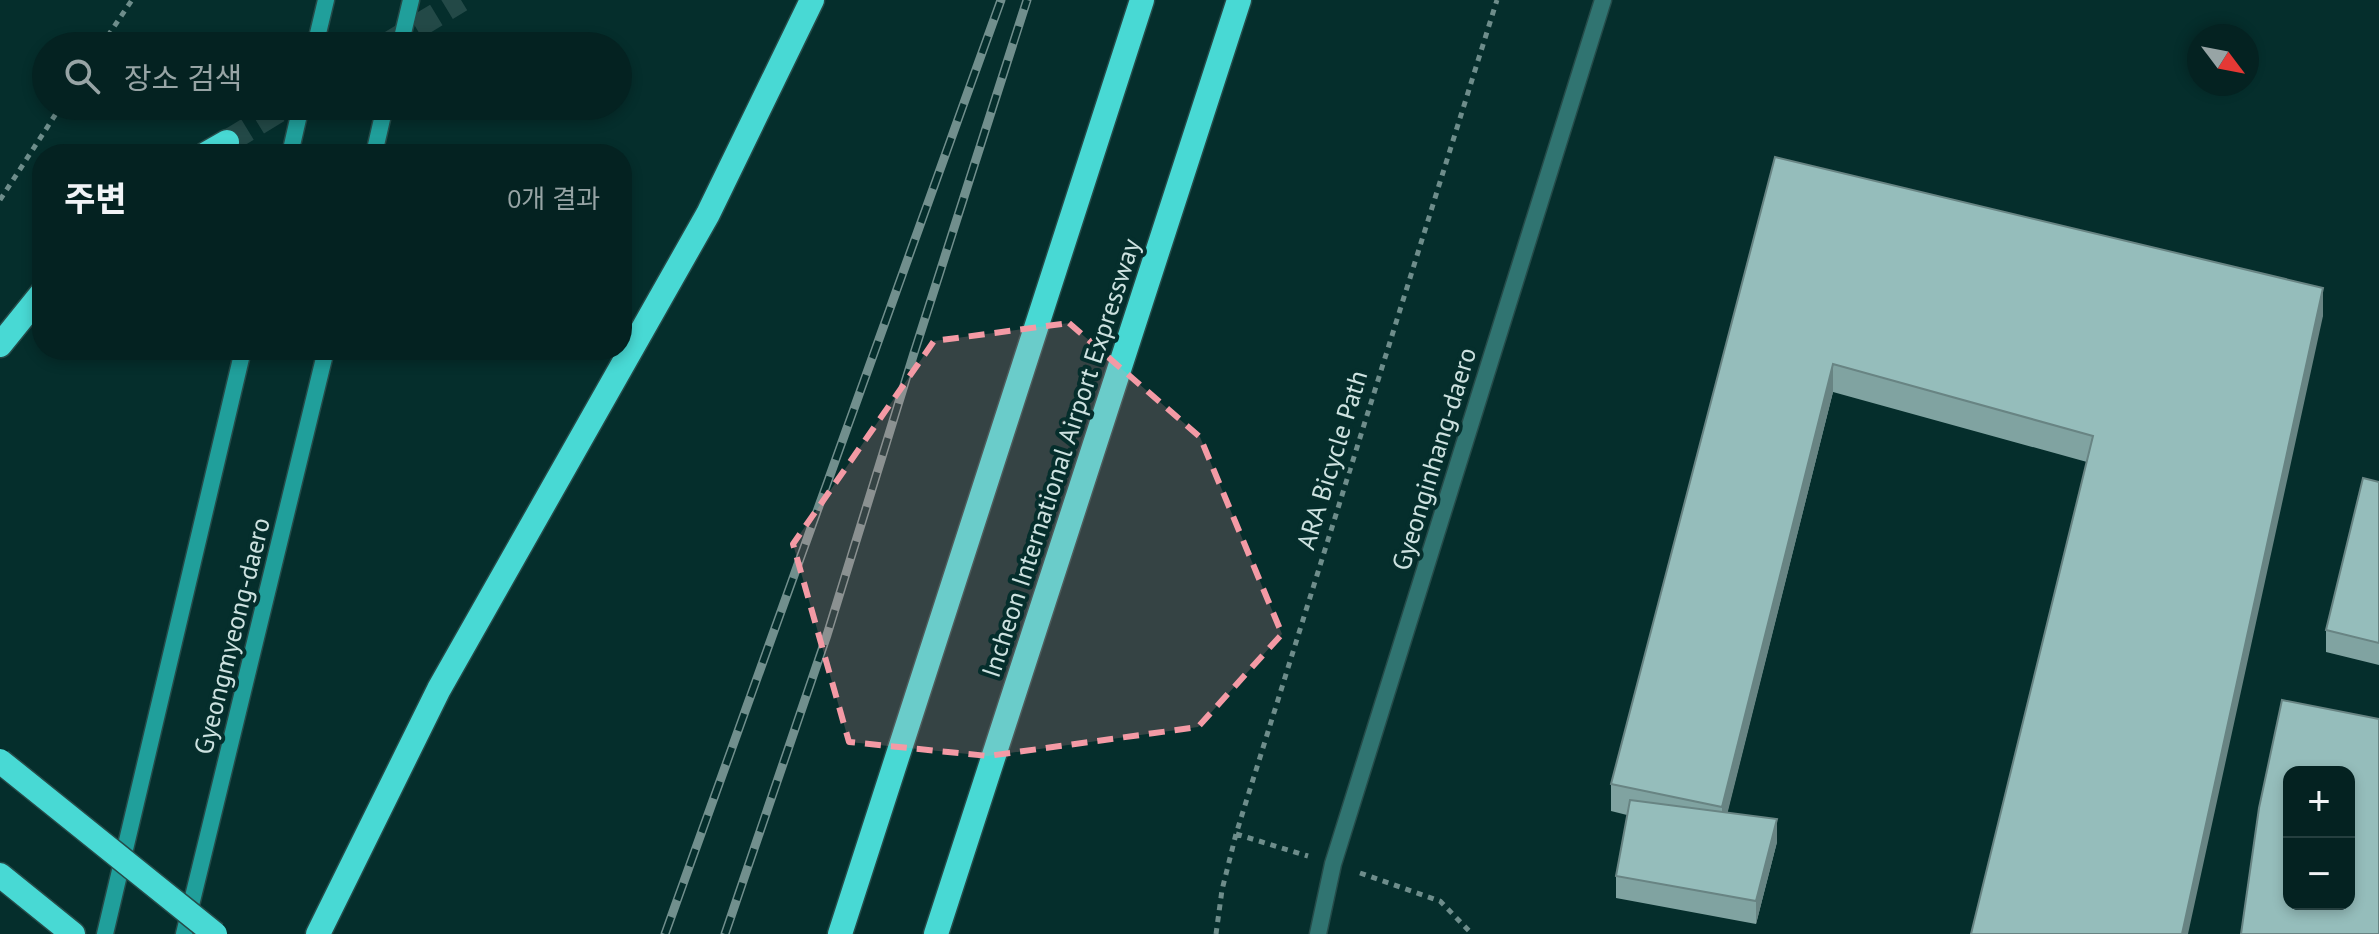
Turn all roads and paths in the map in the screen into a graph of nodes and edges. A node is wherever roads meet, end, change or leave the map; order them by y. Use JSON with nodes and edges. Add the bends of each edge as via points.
{"nodes":[{"id":1,"x":132,"y":0,"type":"edge"},
{"id":2,"x":326,"y":0,"type":"edge"},
{"id":3,"x":411,"y":0,"type":"edge"},
{"id":4,"x":812,"y":0,"type":"edge"},
{"id":5,"x":1142,"y":0,"type":"edge"},
{"id":6,"x":1239,"y":0,"type":"edge"},
{"id":7,"x":1497,"y":0,"type":"edge"},
{"id":8,"x":1603,"y":0,"type":"edge"},
{"id":9,"x":110,"y":32,"type":"edge"},
{"id":10,"x":318,"y":32,"type":"edge"},
{"id":11,"x":403,"y":32,"type":"edge"},
{"id":12,"x":52,"y":120,"type":"edge"},
{"id":13,"x":298,"y":120,"type":"edge"},
{"id":14,"x":382,"y":120,"type":"edge"},
{"id":15,"x":36,"y":144,"type":"edge"},
{"id":16,"x":292,"y":144,"type":"edge"},
{"id":17,"x":376,"y":144,"type":"edge"},
{"id":18,"x":32,"y":151,"type":"edge"},
{"id":19,"x":0,"y":200,"type":"edge"},
{"id":20,"x":32,"y":305,"type":"edge"},
{"id":21,"x":0,"y":345,"type":"edge"},
{"id":22,"x":632,"y":348,"type":"edge"},
{"id":23,"x":241,"y":360,"type":"edge"},
{"id":24,"x":324,"y":360,"type":"edge"},
{"id":25,"x":625,"y":360,"type":"edge"},
{"id":26,"x":0,"y":761,"type":"edge"},
{"id":27,"x":0,"y":875,"type":"edge"},
{"id":28,"x":73,"y":934,"type":"edge"},
{"id":29,"x":105,"y":934,"type":"edge"},
{"id":30,"x":184,"y":934,"type":"edge"},
{"id":31,"x":215,"y":934,"type":"edge"},
{"id":32,"x":318,"y":934,"type":"edge"},
{"id":33,"x":840,"y":934,"type":"edge"},
{"id":34,"x":936,"y":934,"type":"edge"},
{"id":35,"x":1216,"y":934,"type":"edge"},
{"id":36,"x":1318,"y":934,"type":"edge"}],
"edges":[{"from":1,"to":9,"type":"path"},
{"from":2,"to":10,"type":"main road"},
{"from":3,"to":11,"type":"main road"},
{"from":4,"to":22,"type":"highway","via":[[708,214]]},
{"from":5,"to":33,"type":"highway"},
{"from":6,"to":34,"type":"highway","name":"Incheon International Airport Expressway"},
{"from":7,"to":35,"type":"path","name":"ARA Bicycle Path","via":[[1236,834]]},
{"from":8,"to":36,"type":"street","name":"Gyeonginhang-daero","via":[[1333,864]]},
{"from":12,"to":15,"type":"path"},
{"from":13,"to":16,"type":"main road"},
{"from":14,"to":17,"type":"main road"},
{"from":18,"to":19,"type":"path"},
{"from":20,"to":21,"type":"highway"},
{"from":23,"to":29,"type":"main road","name":"Gyeongmyeong-daero"},
{"from":24,"to":30,"type":"main road","name":"Gyeongmyeong-daero"},
{"from":25,"to":32,"type":"highway","via":[[439,689]]},
{"from":26,"to":31,"type":"highway","bridge":true},
{"from":27,"to":28,"type":"highway"}]}
